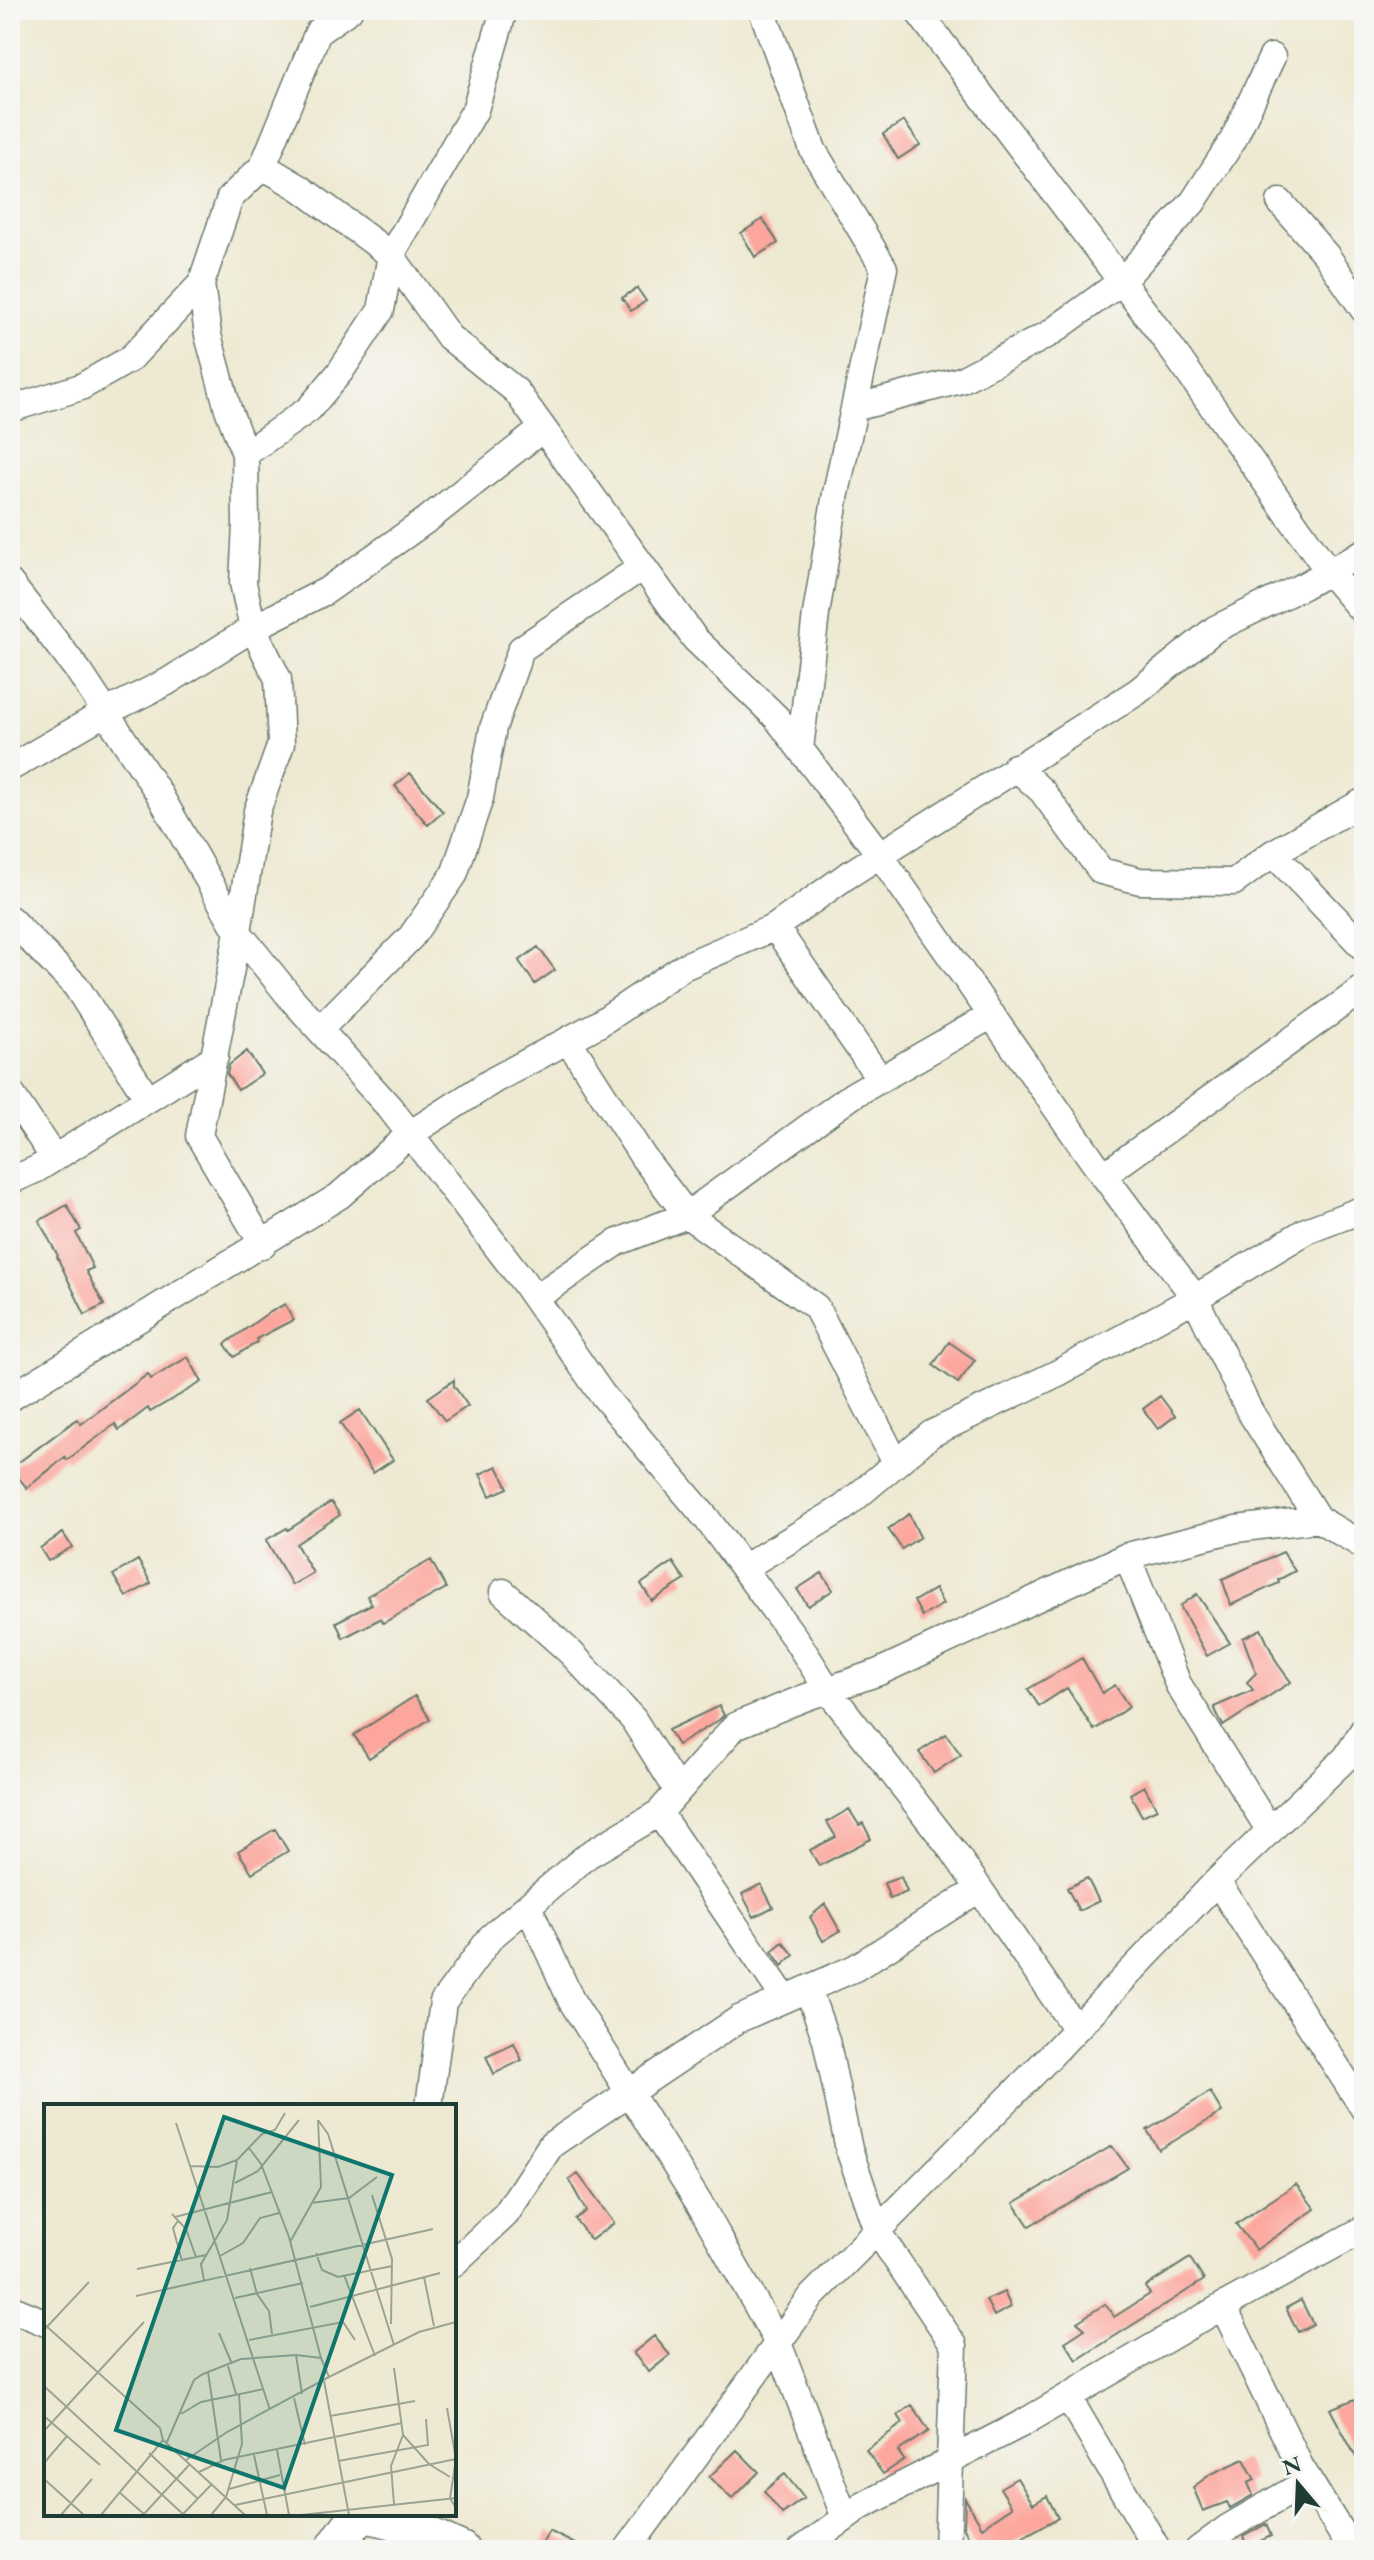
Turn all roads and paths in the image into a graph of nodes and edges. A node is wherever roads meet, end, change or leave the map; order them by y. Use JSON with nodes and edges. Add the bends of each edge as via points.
{"nodes":[{"id":1,"x":349,"y":10,"type":"edge"},
{"id":2,"x":504,"y":10,"type":"edge"},
{"id":3,"x":762,"y":10,"type":"edge"},
{"id":4,"x":917,"y":10,"type":"edge"},
{"id":5,"x":1272,"y":57,"type":"dead end"},
{"id":6,"x":263,"y":166,"type":"junction"},
{"id":7,"x":1280,"y":202,"type":"dead end"},
{"id":8,"x":391,"y":255,"type":"junction"},
{"id":9,"x":1122,"y":281,"type":"junction"},
{"id":10,"x":201,"y":284,"type":"junction"},
{"id":11,"x":1364,"y":310,"type":"edge"},
{"id":12,"x":854,"y":408,"type":"junction"},
{"id":13,"x":10,"y":409,"type":"edge"},
{"id":14,"x":542,"y":429,"type":"junction"},
{"id":15,"x":245,"y":454,"type":"junction"},
{"id":16,"x":1364,"y":552,"type":"edge"},
{"id":17,"x":642,"y":567,"type":"junction"},
{"id":18,"x":1329,"y":572,"type":"junction"},
{"id":19,"x":10,"y":583,"type":"edge"},
{"id":20,"x":1364,"y":613,"type":"edge"},
{"id":21,"x":253,"y":628,"type":"junction"},
{"id":22,"x":106,"y":712,"type":"junction"},
{"id":23,"x":800,"y":749,"type":"junction"},
{"id":24,"x":1015,"y":767,"type":"junction"},
{"id":25,"x":10,"y":768,"type":"edge"},
{"id":26,"x":1364,"y":801,"type":"edge"},
{"id":27,"x":1273,"y":853,"type":"junction"},
{"id":28,"x":880,"y":855,"type":"junction"},
{"id":29,"x":10,"y":919,"type":"edge"},
{"id":30,"x":775,"y":927,"type":"junction"},
{"id":31,"x":238,"y":932,"type":"junction"},
{"id":32,"x":1364,"y":948,"type":"edge"},
{"id":33,"x":1364,"y":988,"type":"edge"},
{"id":34,"x":992,"y":1015,"type":"junction"},
{"id":35,"x":320,"y":1029,"type":"junction"},
{"id":36,"x":568,"y":1040,"type":"junction"},
{"id":37,"x":215,"y":1057,"type":"junction"},
{"id":38,"x":880,"y":1079,"type":"junction"},
{"id":39,"x":10,"y":1092,"type":"edge"},
{"id":40,"x":148,"y":1099,"type":"junction"},
{"id":41,"x":410,"y":1134,"type":"junction"},
{"id":42,"x":54,"y":1158,"type":"junction"},
{"id":43,"x":1104,"y":1175,"type":"junction"},
{"id":44,"x":10,"y":1181,"type":"edge"},
{"id":45,"x":1364,"y":1209,"type":"edge"},
{"id":46,"x":687,"y":1215,"type":"junction"},
{"id":47,"x":263,"y":1245,"type":"junction"},
{"id":48,"x":535,"y":1298,"type":"junction"},
{"id":49,"x":1195,"y":1298,"type":"junction"},
{"id":50,"x":10,"y":1398,"type":"edge"},
{"id":51,"x":896,"y":1463,"type":"junction"},
{"id":52,"x":1318,"y":1519,"type":"junction"},
{"id":53,"x":1364,"y":1546,"type":"edge"},
{"id":54,"x":1127,"y":1556,"type":"junction"},
{"id":55,"x":743,"y":1568,"type":"junction"},
{"id":56,"x":503,"y":1592,"type":"dead end"},
{"id":57,"x":828,"y":1690,"type":"junction"},
{"id":58,"x":1364,"y":1729,"type":"edge"},
{"id":59,"x":678,"y":1791,"type":"junction"},
{"id":60,"x":659,"y":1813,"type":"junction"},
{"id":61,"x":1270,"y":1831,"type":"junction"},
{"id":62,"x":1217,"y":1881,"type":"junction"},
{"id":63,"x":979,"y":1889,"type":"junction"},
{"id":64,"x":528,"y":1906,"type":"junction"},
{"id":65,"x":797,"y":1994,"type":"junction"},
{"id":66,"x":1076,"y":2029,"type":"junction"},
{"id":67,"x":628,"y":2093,"type":"junction"},
{"id":68,"x":429,"y":2104,"type":"edge"},
{"id":69,"x":1364,"y":2109,"type":"edge"},
{"id":70,"x":1364,"y":2229,"type":"edge"},
{"id":71,"x":877,"y":2231,"type":"junction"},
{"id":72,"x":456,"y":2261,"type":"edge"},
{"id":73,"x":1223,"y":2306,"type":"junction"},
{"id":74,"x":10,"y":2308,"type":"edge"},
{"id":75,"x":44,"y":2322,"type":"edge"},
{"id":76,"x":778,"y":2343,"type":"junction"},
{"id":77,"x":1068,"y":2397,"type":"junction"},
{"id":78,"x":949,"y":2461,"type":"junction"},
{"id":79,"x":1309,"y":2481,"type":"junction"},
{"id":80,"x":362,"y":2516,"type":"edge"},
{"id":81,"x":845,"y":2518,"type":"junction"},
{"id":82,"x":400,"y":2519,"type":"edge"},
{"id":83,"x":333,"y":2550,"type":"edge"},
{"id":84,"x":461,"y":2550,"type":"edge"},
{"id":85,"x":627,"y":2550,"type":"edge"},
{"id":86,"x":801,"y":2550,"type":"edge"},
{"id":87,"x":947,"y":2550,"type":"edge"},
{"id":88,"x":1158,"y":2550,"type":"edge"},
{"id":89,"x":1198,"y":2550,"type":"edge"},
{"id":90,"x":1352,"y":2550,"type":"edge"}],
"edges":[{"from":1,"to":6,"type":"street","via":[[318,32]]},
{"from":2,"to":8,"type":"street","via":[[475,110]]},
{"from":3,"to":12,"type":"street","via":[[813,150],[884,268]]},
{"from":4,"to":9,"type":"street"},
{"from":5,"to":9,"type":"street","via":[[1233,140],[1193,202]]},
{"from":6,"to":8,"type":"street"},
{"from":6,"to":10,"type":"street","via":[[230,198]]},
{"from":7,"to":11,"type":"street"},
{"from":8,"to":14,"type":"street","via":[[449,337],[516,391]]},
{"from":8,"to":15,"type":"street","via":[[381,310],[340,372],[309,409]]},
{"from":9,"to":12,"type":"street","via":[[1049,334],[961,380]]},
{"from":9,"to":18,"type":"street"},
{"from":10,"to":13,"type":"street","via":[[130,359],[81,387]]},
{"from":10,"to":15,"type":"street","via":[[208,335]]},
{"from":12,"to":23,"type":"street","via":[[816,614]]},
{"from":14,"to":17,"type":"street"},
{"from":14,"to":21,"type":"street","via":[[326,591]]},
{"from":15,"to":21,"type":"street","via":[[243,583]]},
{"from":16,"to":18,"type":"street"},
{"from":17,"to":23,"type":"street","via":[[695,639],[776,717]]},
{"from":17,"to":35,"type":"street","via":[[521,649],[493,728],[480,798],[454,875],[411,937]]},
{"from":18,"to":20,"type":"street"},
{"from":18,"to":24,"type":"street","via":[[1215,629],[1137,692]]},
{"from":19,"to":22,"type":"street"},
{"from":21,"to":22,"type":"street","via":[[167,682]]},
{"from":21,"to":31,"type":"street","via":[[278,679],[281,744],[257,811]]},
{"from":22,"to":25,"type":"street"},
{"from":22,"to":31,"type":"street"},
{"from":23,"to":28,"type":"street"},
{"from":24,"to":27,"type":"street","via":[[1042,791],[1101,871],[1140,881],[1234,882]]},
{"from":24,"to":28,"type":"street"},
{"from":26,"to":27,"type":"street"},
{"from":27,"to":32,"type":"street"},
{"from":28,"to":30,"type":"street"},
{"from":28,"to":34,"type":"street"},
{"from":29,"to":40,"type":"street","via":[[76,986]]},
{"from":30,"to":36,"type":"street","via":[[683,967]]},
{"from":30,"to":38,"type":"street"},
{"from":31,"to":35,"type":"street"},
{"from":31,"to":37,"type":"street"},
{"from":33,"to":43,"type":"street"},
{"from":34,"to":38,"type":"street"},
{"from":34,"to":43,"type":"street"},
{"from":35,"to":41,"type":"street"},
{"from":36,"to":41,"type":"street"},
{"from":36,"to":46,"type":"street"},
{"from":37,"to":40,"type":"street"},
{"from":37,"to":47,"type":"street","via":[[199,1136]]},
{"from":38,"to":46,"type":"street"},
{"from":39,"to":42,"type":"street"},
{"from":40,"to":42,"type":"street"},
{"from":41,"to":47,"type":"street","via":[[339,1196]]},
{"from":41,"to":48,"type":"street"},
{"from":42,"to":44,"type":"street"},
{"from":43,"to":49,"type":"street"},
{"from":45,"to":49,"type":"street","via":[[1306,1231]]},
{"from":46,"to":48,"type":"street","via":[[618,1242]]},
{"from":46,"to":51,"type":"street","via":[[816,1307]]},
{"from":47,"to":50,"type":"street"},
{"from":48,"to":55,"type":"street","via":[[601,1393]]},
{"from":49,"to":51,"type":"street","via":[[931,1434]]},
{"from":49,"to":52,"type":"street","via":[[1249,1410]]},
{"from":51,"to":55,"type":"street","via":[[843,1508]]},
{"from":52,"to":53,"type":"street"},
{"from":52,"to":54,"type":"street","via":[[1236,1529]]},
{"from":54,"to":57,"type":"street","via":[[879,1672]]},
{"from":54,"to":61,"type":"street","via":[[1178,1684]]},
{"from":55,"to":57,"type":"street"},
{"from":56,"to":59,"type":"street","via":[[633,1719]]},
{"from":57,"to":59,"type":"street","via":[[735,1726]]},
{"from":57,"to":63,"type":"street"},
{"from":58,"to":61,"type":"street","via":[[1346,1758]]},
{"from":59,"to":60,"type":"street"},
{"from":60,"to":64,"type":"street","via":[[588,1855]]},
{"from":60,"to":65,"type":"street"},
{"from":61,"to":62,"type":"street"},
{"from":62,"to":66,"type":"street"},
{"from":62,"to":69,"type":"street"},
{"from":63,"to":65,"type":"street","via":[[855,1968]]},
{"from":63,"to":66,"type":"street"},
{"from":64,"to":67,"type":"street","via":[[571,2000]]},
{"from":64,"to":68,"type":"street","via":[[491,1937],[443,2002]]},
{"from":65,"to":67,"type":"street","via":[[739,2019]]},
{"from":65,"to":71,"type":"street","via":[[826,2040],[849,2149]]},
{"from":66,"to":71,"type":"street"},
{"from":67,"to":72,"type":"street","via":[[551,2145],[506,2214]]},
{"from":67,"to":76,"type":"street","via":[[702,2208]]},
{"from":70,"to":73,"type":"street"},
{"from":71,"to":76,"type":"street","via":[[812,2296]]},
{"from":71,"to":78,"type":"street","via":[[954,2345]]},
{"from":73,"to":77,"type":"street"},
{"from":73,"to":79,"type":"street"},
{"from":74,"to":75,"type":"street"},
{"from":76,"to":81,"type":"street"},
{"from":76,"to":85,"type":"street"},
{"from":77,"to":78,"type":"street"},
{"from":77,"to":88,"type":"street"},
{"from":78,"to":81,"type":"street"},
{"from":78,"to":87,"type":"street"},
{"from":79,"to":89,"type":"street"},
{"from":79,"to":90,"type":"street"},
{"from":80,"to":83,"type":"street"},
{"from":81,"to":86,"type":"street"},
{"from":82,"to":84,"type":"street"}]}
